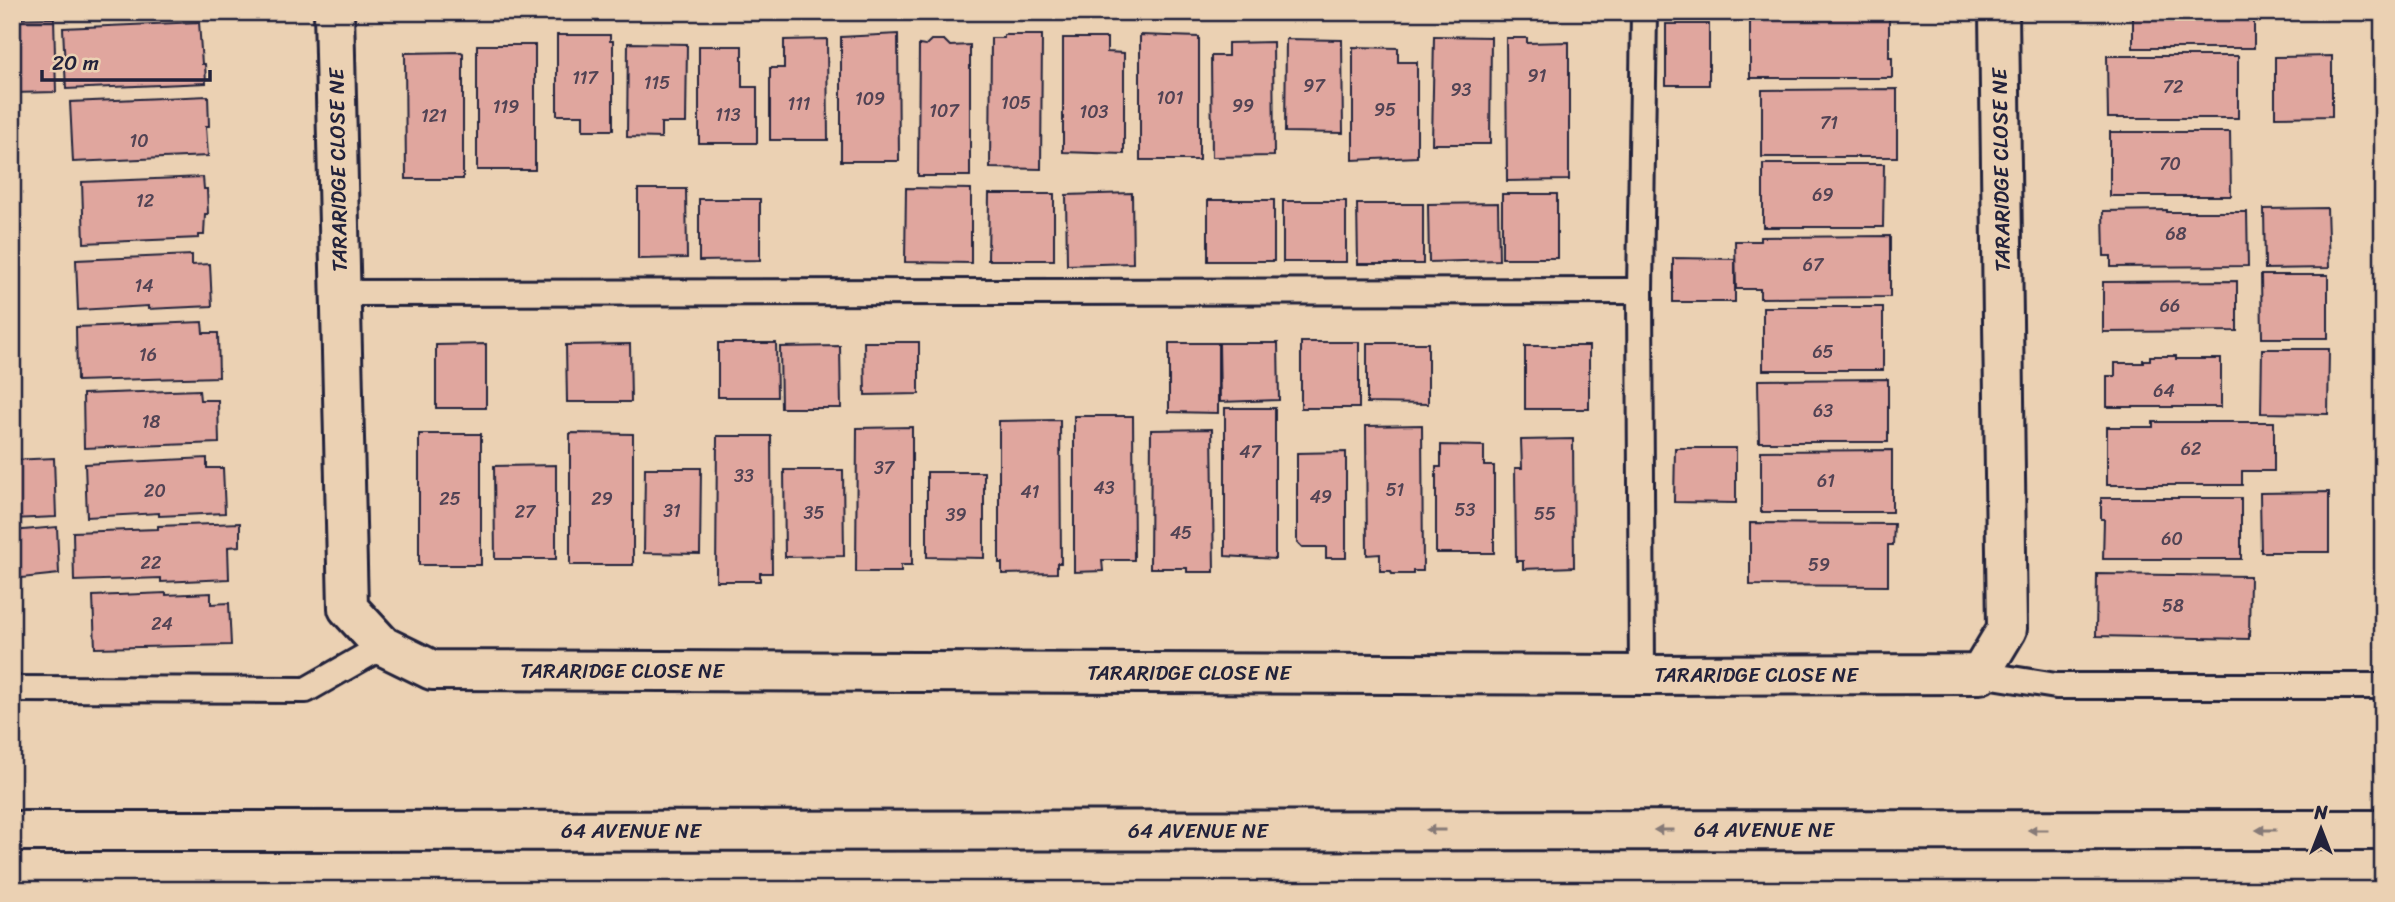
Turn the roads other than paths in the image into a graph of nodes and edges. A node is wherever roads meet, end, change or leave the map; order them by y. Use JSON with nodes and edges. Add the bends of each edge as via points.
{"nodes":[{"id":1,"x":334,"y":12,"type":"edge"},
{"id":2,"x":1644,"y":12,"type":"edge"},
{"id":3,"x":1999,"y":12,"type":"edge"},
{"id":4,"x":1640,"y":291,"type":"junction"},
{"id":5,"x":340,"y":293,"type":"junction"},
{"id":6,"x":383,"y":646,"type":"junction"},
{"id":7,"x":1979,"y":674,"type":"junction"},
{"id":8,"x":1642,"y":676,"type":"junction"},
{"id":9,"x":2383,"y":686,"type":"edge"},
{"id":10,"x":12,"y":689,"type":"edge"},
{"id":11,"x":2383,"y":830,"type":"edge"},
{"id":12,"x":12,"y":831,"type":"edge"}],
"edges":[{"from":1,"to":5,"type":"street","name":"TARARIDGE CLOSE NE"},
{"from":2,"to":4,"type":"lane"},
{"from":3,"to":7,"type":"street","name":"TARARIDGE CLOSE NE","via":[[2007,629]]},
{"from":4,"to":5,"type":"lane"},
{"from":4,"to":8,"type":"lane"},
{"from":5,"to":6,"type":"street","name":"TARARIDGE CLOSE NE","via":[[348,608]]},
{"from":6,"to":8,"type":"street","name":"TARARIDGE CLOSE NE","via":[[432,670]]},
{"from":6,"to":10,"type":"lane","via":[[306,690]]},
{"from":7,"to":8,"type":"street","name":"TARARIDGE CLOSE NE"},
{"from":7,"to":9,"type":"lane","via":[[2056,686]]},
{"from":11,"to":12,"type":"street","name":"64 AVENUE NE","one_way":true}]}
